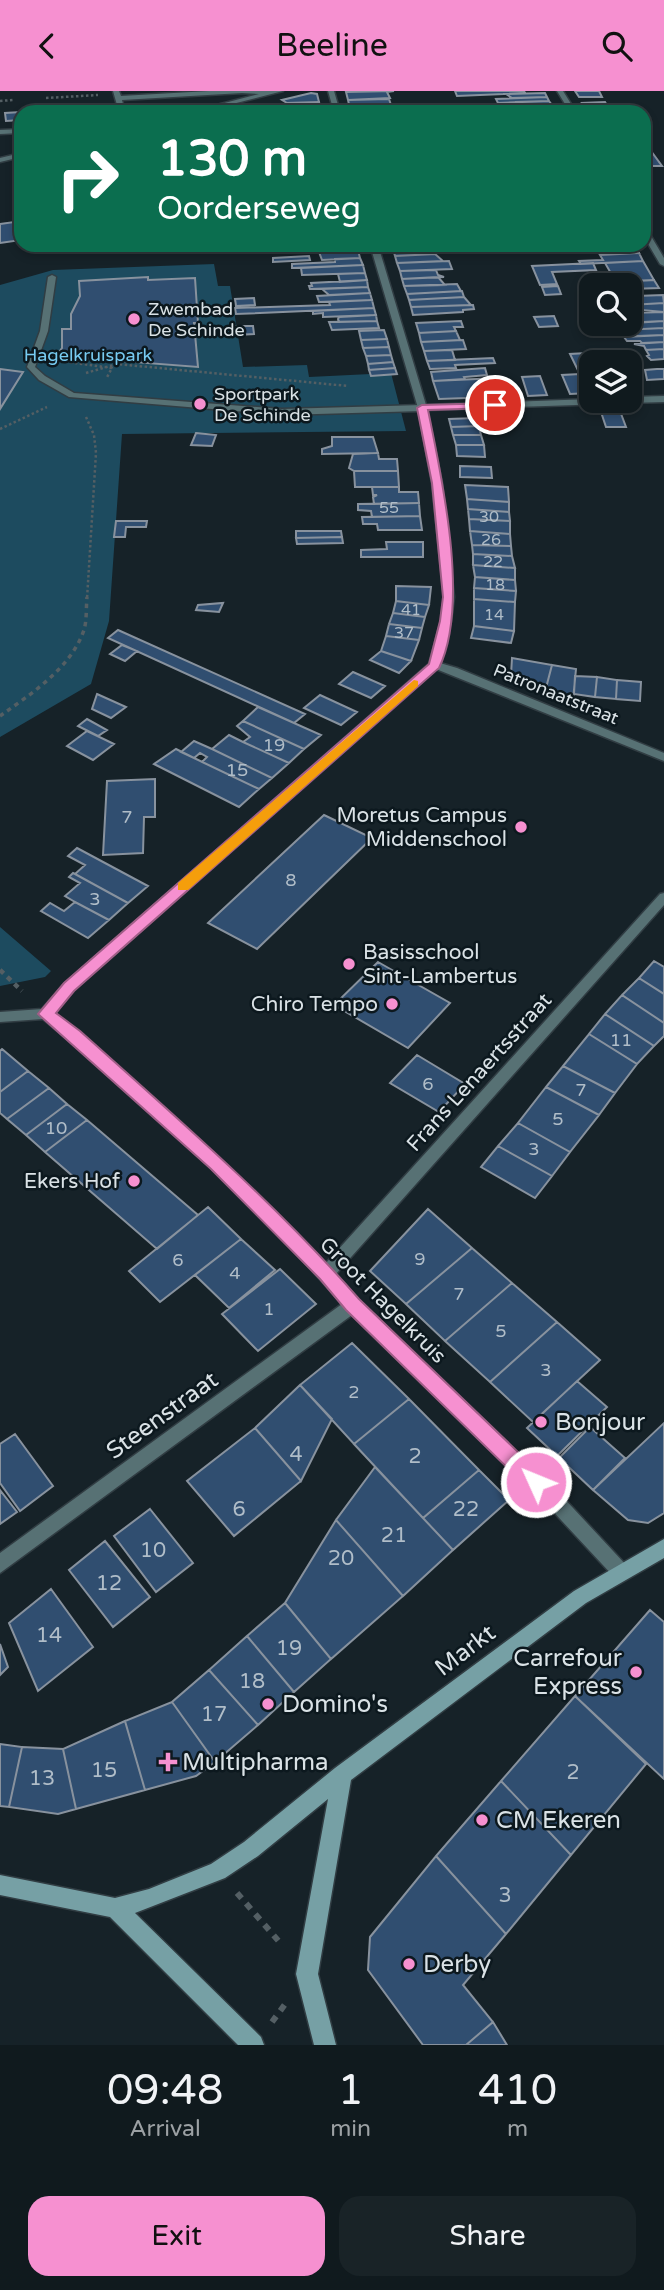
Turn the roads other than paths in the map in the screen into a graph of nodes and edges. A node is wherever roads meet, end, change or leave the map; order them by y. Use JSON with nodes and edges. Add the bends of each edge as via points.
{"nodes":[{"id":1,"x":280,"y":91,"type":"edge"},
{"id":2,"x":269,"y":93,"type":"junction"},
{"id":3,"x":117,"y":94,"type":"edge"},
{"id":4,"x":222,"y":105,"type":"edge"},
{"id":5,"x":651,"y":243,"type":"edge"},
{"id":6,"x":376,"y":252,"type":"edge"},
{"id":7,"x":664,"y":264,"type":"edge"},
{"id":8,"x":52,"y":277,"type":"dead end"},
{"id":9,"x":664,"y":399,"type":"edge"},
{"id":10,"x":642,"y":400,"type":"edge"},
{"id":11,"x":579,"y":402,"type":"edge"},
{"id":12,"x":422,"y":408,"type":"junction"},
{"id":13,"x":435,"y":665,"type":"junction"},
{"id":14,"x":664,"y":757,"type":"edge"},
{"id":15,"x":664,"y":897,"type":"edge"},
{"id":16,"x":46,"y":1014,"type":"junction"},
{"id":17,"x":0,"y":1017,"type":"edge"},
{"id":18,"x":326,"y":1274,"type":"junction"},
{"id":19,"x":353,"y":1304,"type":"junction"},
{"id":20,"x":664,"y":1548,"type":"edge"},
{"id":21,"x":0,"y":1564,"type":"edge"},
{"id":22,"x":621,"y":1572,"type":"junction"},
{"id":23,"x":342,"y":1775,"type":"junction"},
{"id":24,"x":0,"y":1885,"type":"edge"},
{"id":25,"x":115,"y":1908,"type":"junction"},
{"id":26,"x":253,"y":2045,"type":"edge"},
{"id":27,"x":325,"y":2045,"type":"edge"}],
"edges":[{"from":1,"to":2,"type":"street"},
{"from":2,"to":3,"type":"street"},
{"from":2,"to":4,"type":"street"},
{"from":5,"to":7,"type":"street"},
{"from":6,"to":12,"type":"street"},
{"from":8,"to":12,"type":"street","via":[[44,331],[31,367],[72,395],[282,412]]},
{"from":9,"to":10,"type":"street"},
{"from":11,"to":12,"type":"street"},
{"from":12,"to":13,"type":"street","via":[[437,483],[449,597]]},
{"from":13,"to":14,"type":"street","name":"Patronaatstraat"},
{"from":13,"to":16,"type":"street","via":[[69,987]]},
{"from":15,"to":18,"type":"street","name":"Frans Lenaertsstraat"},
{"from":16,"to":17,"type":"street"},
{"from":16,"to":18,"type":"street","name":"Groot Hagelkruis","via":[[216,1164]]},
{"from":18,"to":19,"type":"street","name":"Groot Hagelkruis"},
{"from":19,"to":21,"type":"street","name":"Steenstraat"},
{"from":19,"to":22,"type":"street","name":"Groot Hagelkruis","via":[[554,1500]]},
{"from":20,"to":22,"type":"main road","name":"Markt"},
{"from":22,"to":23,"type":"main road","name":"Markt","via":[[580,1597]]},
{"from":23,"to":25,"type":"main road","name":"Markt","via":[[218,1871]]},
{"from":23,"to":27,"type":"main road","via":[[307,1974]]},
{"from":24,"to":25,"type":"main road","name":"Markt"},
{"from":25,"to":26,"type":"main road"}]}
